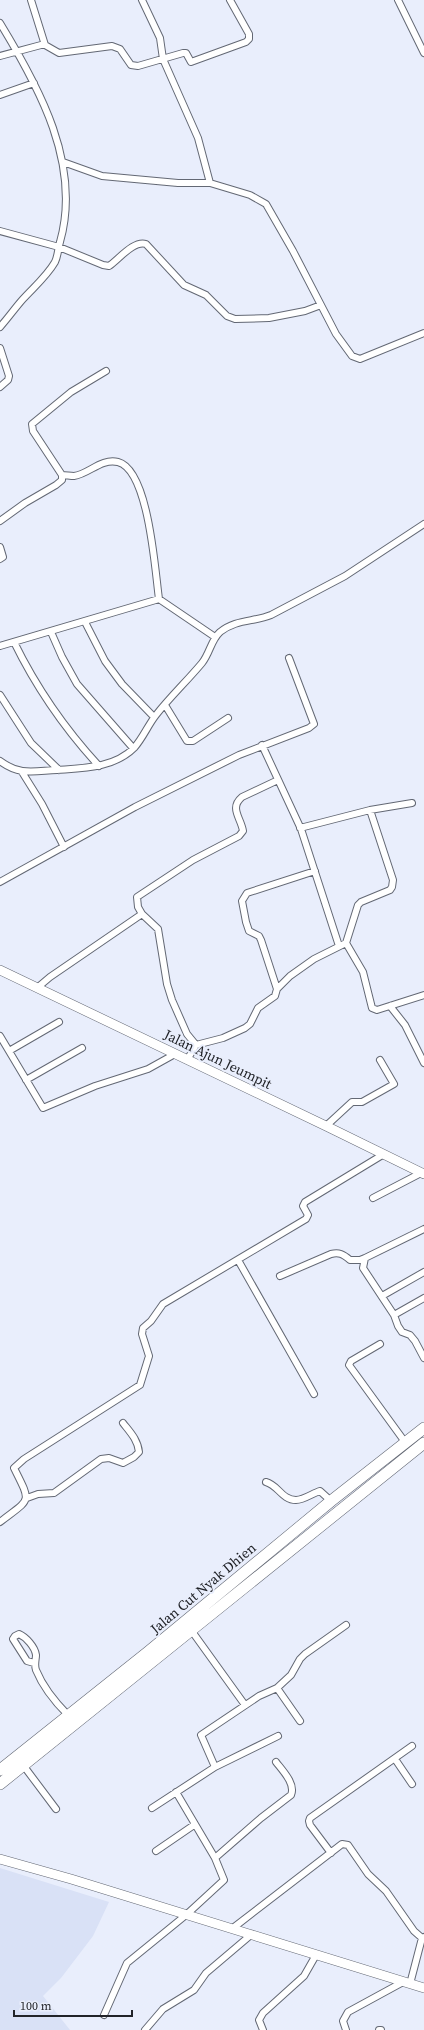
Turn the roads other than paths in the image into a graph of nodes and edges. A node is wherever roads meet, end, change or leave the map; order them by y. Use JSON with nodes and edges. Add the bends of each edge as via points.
{"nodes":[{"id":1,"x":31,"y":0,"type":"edge"},
{"id":2,"x":142,"y":0,"type":"edge"},
{"id":3,"x":230,"y":0,"type":"edge"},
{"id":4,"x":398,"y":0,"type":"edge"},
{"id":5,"x":0,"y":23,"type":"edge"},
{"id":6,"x":45,"y":45,"type":"junction"},
{"id":7,"x":18,"y":52,"type":"junction"},
{"id":8,"x":424,"y":53,"type":"edge"},
{"id":9,"x":0,"y":56,"type":"edge"},
{"id":10,"x":163,"y":59,"type":"junction"},
{"id":11,"x":34,"y":83,"type":"junction"},
{"id":12,"x":0,"y":95,"type":"edge"},
{"id":13,"x":64,"y":162,"type":"junction"},
{"id":14,"x":210,"y":183,"type":"junction"},
{"id":15,"x":0,"y":231,"type":"edge"},
{"id":16,"x":59,"y":245,"type":"junction"},
{"id":17,"x":321,"y":305,"type":"junction"},
{"id":18,"x":0,"y":327,"type":"edge"},
{"id":19,"x":424,"y":333,"type":"edge"},
{"id":20,"x":0,"y":348,"type":"edge"},
{"id":21,"x":106,"y":371,"type":"dead end"},
{"id":22,"x":0,"y":387,"type":"edge"},
{"id":23,"x":62,"y":475,"type":"junction"},
{"id":24,"x":0,"y":521,"type":"edge"},
{"id":25,"x":424,"y":524,"type":"edge"},
{"id":26,"x":0,"y":547,"type":"edge"},
{"id":27,"x":0,"y":559,"type":"edge"},
{"id":28,"x":159,"y":599,"type":"junction"},
{"id":29,"x":85,"y":622,"type":"junction"},
{"id":30,"x":51,"y":632,"type":"junction"},
{"id":31,"x":215,"y":637,"type":"junction"},
{"id":32,"x":14,"y":642,"type":"junction"},
{"id":33,"x":0,"y":646,"type":"edge"},
{"id":34,"x":289,"y":658,"type":"dead end"},
{"id":35,"x":0,"y":695,"type":"edge"},
{"id":36,"x":164,"y":705,"type":"junction"},
{"id":37,"x":154,"y":717,"type":"junction"},
{"id":38,"x":228,"y":718,"type":"dead end"},
{"id":39,"x":262,"y":745,"type":"junction"},
{"id":40,"x":133,"y":748,"type":"junction"},
{"id":41,"x":0,"y":761,"type":"edge"},
{"id":42,"x":99,"y":766,"type":"junction"},
{"id":43,"x":59,"y":770,"type":"junction"},
{"id":44,"x":22,"y":772,"type":"junction"},
{"id":45,"x":278,"y":780,"type":"junction"},
{"id":46,"x":412,"y":803,"type":"dead end"},
{"id":47,"x":370,"y":810,"type":"junction"},
{"id":48,"x":300,"y":828,"type":"junction"},
{"id":49,"x":64,"y":847,"type":"junction"},
{"id":50,"x":315,"y":871,"type":"junction"},
{"id":51,"x":0,"y":882,"type":"edge"},
{"id":52,"x":142,"y":914,"type":"junction"},
{"id":53,"x":346,"y":943,"type":"junction"},
{"id":54,"x":339,"y":946,"type":"junction"},
{"id":55,"x":0,"y":970,"type":"edge"},
{"id":56,"x":37,"y":988,"type":"junction"},
{"id":57,"x":277,"y":989,"type":"junction"},
{"id":58,"x":424,"y":995,"type":"edge"},
{"id":59,"x":390,"y":1006,"type":"junction"},
{"id":60,"x":59,"y":1022,"type":"dead end"},
{"id":61,"x":0,"y":1036,"type":"edge"},
{"id":62,"x":196,"y":1045,"type":"junction"},
{"id":63,"x":82,"y":1048,"type":"dead end"},
{"id":64,"x":9,"y":1051,"type":"junction"},
{"id":65,"x":175,"y":1054,"type":"junction"},
{"id":66,"x":187,"y":1060,"type":"junction"},
{"id":67,"x":380,"y":1060,"type":"dead end"},
{"id":68,"x":424,"y":1063,"type":"edge"},
{"id":69,"x":26,"y":1080,"type":"junction"},
{"id":70,"x":326,"y":1126,"type":"junction"},
{"id":71,"x":384,"y":1154,"type":"junction"},
{"id":72,"x":423,"y":1174,"type":"edge"},
{"id":73,"x":373,"y":1198,"type":"dead end"},
{"id":74,"x":424,"y":1229,"type":"edge"},
{"id":75,"x":365,"y":1258,"type":"junction"},
{"id":76,"x":238,"y":1260,"type":"junction"},
{"id":77,"x":424,"y":1272,"type":"edge"},
{"id":78,"x":280,"y":1276,"type":"dead end"},
{"id":79,"x":382,"y":1296,"type":"junction"},
{"id":80,"x":424,"y":1298,"type":"edge"},
{"id":81,"x":394,"y":1315,"type":"junction"},
{"id":82,"x":380,"y":1344,"type":"dead end"},
{"id":83,"x":424,"y":1358,"type":"edge"},
{"id":84,"x":314,"y":1394,"type":"dead end"},
{"id":85,"x":123,"y":1423,"type":"dead end"},
{"id":86,"x":424,"y":1428,"type":"edge"},
{"id":87,"x":405,"y":1442,"type":"junction"},
{"id":88,"x":424,"y":1443,"type":"edge"},
{"id":89,"x":266,"y":1482,"type":"dead end"},
{"id":90,"x":27,"y":1498,"type":"junction"},
{"id":91,"x":331,"y":1501,"type":"junction"},
{"id":92,"x":0,"y":1522,"type":"edge"},
{"id":93,"x":346,"y":1625,"type":"dead end"},
{"id":94,"x":191,"y":1630,"type":"junction"},
{"id":95,"x":34,"y":1663,"type":"junction"},
{"id":96,"x":277,"y":1688,"type":"junction"},
{"id":97,"x":245,"y":1705,"type":"junction"},
{"id":98,"x":68,"y":1715,"type":"junction"},
{"id":99,"x":300,"y":1721,"type":"dead end"},
{"id":100,"x":278,"y":1736,"type":"dead end"},
{"id":101,"x":412,"y":1746,"type":"dead end"},
{"id":102,"x":395,"y":1759,"type":"junction"},
{"id":103,"x":276,"y":1762,"type":"dead end"},
{"id":104,"x":22,"y":1765,"type":"junction"},
{"id":105,"x":214,"y":1767,"type":"junction"},
{"id":106,"x":0,"y":1770,"type":"edge"},
{"id":107,"x":0,"y":1784,"type":"edge"},
{"id":108,"x":412,"y":1784,"type":"dead end"},
{"id":109,"x":176,"y":1792,"type":"junction"},
{"id":110,"x":152,"y":1808,"type":"dead end"},
{"id":111,"x":56,"y":1810,"type":"dead end"},
{"id":112,"x":194,"y":1825,"type":"junction"},
{"id":113,"x":156,"y":1851,"type":"dead end"},
{"id":114,"x":331,"y":1853,"type":"junction"},
{"id":115,"x":215,"y":1858,"type":"junction"},
{"id":116,"x":0,"y":1859,"type":"edge"},
{"id":117,"x":186,"y":1915,"type":"junction"},
{"id":118,"x":233,"y":1928,"type":"junction"},
{"id":119,"x":252,"y":1934,"type":"junction"},
{"id":120,"x":423,"y":1937,"type":"edge"},
{"id":121,"x":316,"y":1955,"type":"junction"},
{"id":122,"x":406,"y":1983,"type":"junction"},
{"id":123,"x":424,"y":1988,"type":"edge"},
{"id":124,"x":104,"y":2015,"type":"dead end"},
{"id":125,"x":149,"y":2029,"type":"edge"},
{"id":126,"x":263,"y":2030,"type":"edge"},
{"id":127,"x":346,"y":2030,"type":"edge"}],
"edges":[{"from":1,"to":6,"type":"street"},
{"from":2,"to":10,"type":"street","via":[[160,38]]},
{"from":3,"to":10,"type":"street","via":[[250,34],[246,42],[191,62],[186,53]]},
{"from":4,"to":8,"type":"street"},
{"from":5,"to":7,"type":"street"},
{"from":6,"to":7,"type":"street"},
{"from":6,"to":10,"type":"street","via":[[59,53],[112,46],[120,49],[131,66]]},
{"from":7,"to":9,"type":"street"},
{"from":7,"to":11,"type":"street"},
{"from":10,"to":14,"type":"street","via":[[198,138]]},
{"from":11,"to":12,"type":"street"},
{"from":11,"to":13,"type":"street"},
{"from":13,"to":14,"type":"street","via":[[102,176],[157,182]]},
{"from":13,"to":16,"type":"street","via":[[66,181],[63,234]]},
{"from":14,"to":17,"type":"street","via":[[250,195],[266,204]]},
{"from":15,"to":16,"type":"street"},
{"from":16,"to":17,"type":"street","via":[[109,266],[135,245],[146,244],[184,285],[206,295],[227,316],[235,319],[269,318],[306,311]]},
{"from":16,"to":18,"type":"street","via":[[55,261],[46,275]]},
{"from":17,"to":19,"type":"street","via":[[344,347],[352,356],[360,359]]},
{"from":20,"to":22,"type":"street","via":[[9,376]]},
{"from":21,"to":23,"type":"street","via":[[71,392],[32,424],[33,430]]},
{"from":23,"to":24,"type":"street","via":[[62,480],[56,485]]},
{"from":23,"to":28,"type":"street","via":[[75,476],[104,463],[118,462],[128,468],[137,484],[147,513]]},
{"from":25,"to":31,"type":"street","via":[[345,576],[268,616],[230,625]]},
{"from":26,"to":27,"type":"street","via":[[3,557]]},
{"from":28,"to":29,"type":"street"},
{"from":28,"to":31,"type":"street"},
{"from":29,"to":30,"type":"street"},
{"from":29,"to":37,"type":"street","via":[[105,661],[122,684]]},
{"from":30,"to":32,"type":"street"},
{"from":30,"to":40,"type":"street","via":[[78,684]]},
{"from":31,"to":36,"type":"street","via":[[203,662]]},
{"from":32,"to":33,"type":"street"},
{"from":32,"to":42,"type":"street","via":[[50,707],[78,744]]},
{"from":34,"to":39,"type":"street","via":[[314,724]]},
{"from":35,"to":43,"type":"street","via":[[31,743]]},
{"from":36,"to":37,"type":"street"},
{"from":36,"to":38,"type":"street","via":[[187,741],[193,741]]},
{"from":37,"to":40,"type":"street"},
{"from":39,"to":45,"type":"street"},
{"from":39,"to":49,"type":"street","via":[[135,807]]},
{"from":40,"to":42,"type":"street","via":[[120,758]]},
{"from":41,"to":44,"type":"street"},
{"from":42,"to":43,"type":"street"},
{"from":43,"to":44,"type":"street"},
{"from":44,"to":49,"type":"street"},
{"from":45,"to":48,"type":"street"},
{"from":45,"to":52,"type":"street","via":[[236,802],[235,808],[243,831],[239,836],[193,860],[137,897]]},
{"from":46,"to":47,"type":"street"},
{"from":47,"to":48,"type":"street"},
{"from":47,"to":53,"type":"street","via":[[393,880],[392,887],[361,902]]},
{"from":48,"to":50,"type":"street"},
{"from":49,"to":51,"type":"street"},
{"from":50,"to":54,"type":"street"},
{"from":50,"to":57,"type":"street","via":[[247,893],[242,901],[249,931],[261,940]]},
{"from":52,"to":56,"type":"street"},
{"from":52,"to":62,"type":"street","via":[[158,929],[172,1000],[186,1034]]},
{"from":53,"to":54,"type":"street"},
{"from":53,"to":59,"type":"street","via":[[363,972],[372,1008],[377,1010]]},
{"from":54,"to":57,"type":"street","via":[[314,959]]},
{"from":55,"to":56,"type":"street","name":"Jalan Ajun Jeumpit"},
{"from":56,"to":65,"type":"street","name":"Jalan Ajun Jeumpit"},
{"from":57,"to":62,"type":"street","via":[[275,996],[258,1008],[250,1024],[245,1028],[223,1038]]},
{"from":58,"to":59,"type":"street"},
{"from":59,"to":68,"type":"street","via":[[405,1025]]},
{"from":60,"to":64,"type":"street"},
{"from":61,"to":64,"type":"street"},
{"from":62,"to":66,"type":"street"},
{"from":63,"to":69,"type":"street"},
{"from":64,"to":69,"type":"street"},
{"from":65,"to":66,"type":"street","name":"Jalan Ajun Jeumpit"},
{"from":65,"to":69,"type":"street","via":[[148,1069],[95,1086],[43,1108]]},
{"from":66,"to":70,"type":"street","name":"Jalan Ajun Jeumpit"},
{"from":67,"to":70,"type":"street","via":[[394,1084],[362,1102],[352,1102]]},
{"from":70,"to":71,"type":"street","name":"Jalan Ajun Jeumpit"},
{"from":71,"to":72,"type":"street","name":"Jalan Ajun Jeumpit"},
{"from":71,"to":76,"type":"street","via":[[305,1202],[303,1206],[308,1215],[306,1219]]},
{"from":72,"to":73,"type":"street"},
{"from":74,"to":75,"type":"street"},
{"from":75,"to":78,"type":"street","via":[[350,1260],[338,1253],[331,1254]]},
{"from":75,"to":79,"type":"street","via":[[363,1268]]},
{"from":76,"to":84,"type":"street"},
{"from":76,"to":90,"type":"street","via":[[163,1304],[143,1328],[142,1334],[149,1356],[140,1385],[41,1447],[14,1468]]},
{"from":77,"to":79,"type":"street"},
{"from":79,"to":81,"type":"street"},
{"from":80,"to":81,"type":"street"},
{"from":81,"to":83,"type":"street","via":[[402,1332],[410,1335]]},
{"from":82,"to":87,"type":"street","via":[[349,1365]]},
{"from":85,"to":90,"type":"street","via":[[139,1448],[134,1458],[123,1463],[109,1458],[102,1459],[54,1493]]},
{"from":86,"to":87,"type":"highway","name":"Jalan Cut Nyak Dhien"},
{"from":87,"to":91,"type":"highway","name":"Jalan Cut Nyak Dhien"},
{"from":88,"to":94,"type":"highway","name":"Jalan Cut Nyak Dhien"},
{"from":89,"to":91,"type":"street","via":[[272,1483],[290,1499],[297,1500],[320,1491]]},
{"from":90,"to":92,"type":"street"},
{"from":91,"to":98,"type":"highway","name":"Jalan Cut Nyak Dhien"},
{"from":93,"to":96,"type":"street","via":[[305,1654],[291,1676]]},
{"from":94,"to":97,"type":"street"},
{"from":94,"to":104,"type":"highway","name":"Jalan Cut Nyak Dhien"},
{"from":95,"to":95,"type":"street","via":[[27,1661],[15,1645],[14,1636],[23,1636],[33,1647],[36,1655]]},
{"from":95,"to":98,"type":"street","via":[[51,1697]]},
{"from":96,"to":97,"type":"street"},
{"from":96,"to":99,"type":"street"},
{"from":97,"to":105,"type":"street","via":[[202,1735]]},
{"from":98,"to":106,"type":"highway","name":"Jalan Cut Nyak Dhien"},
{"from":100,"to":105,"type":"street"},
{"from":101,"to":102,"type":"street"},
{"from":102,"to":108,"type":"street"},
{"from":102,"to":114,"type":"street","via":[[310,1818],[310,1825]]},
{"from":103,"to":115,"type":"street","via":[[292,1786],[291,1795]]},
{"from":104,"to":107,"type":"highway","name":"Jalan Cut Nyak Dhien"},
{"from":104,"to":111,"type":"street"},
{"from":105,"to":109,"type":"street"},
{"from":109,"to":110,"type":"street"},
{"from":109,"to":112,"type":"street"},
{"from":112,"to":113,"type":"street"},
{"from":112,"to":115,"type":"street"},
{"from":114,"to":118,"type":"street"},
{"from":114,"to":120,"type":"street","via":[[342,1844],[348,1845],[368,1874],[386,1891],[414,1931]]},
{"from":115,"to":117,"type":"street","via":[[224,1880]]},
{"from":116,"to":117,"type":"street"},
{"from":117,"to":118,"type":"street"},
{"from":117,"to":124,"type":"street","via":[[126,1963]]},
{"from":118,"to":119,"type":"street"},
{"from":119,"to":121,"type":"street"},
{"from":119,"to":125,"type":"street","via":[[206,1973],[194,1990],[163,2009]]},
{"from":120,"to":122,"type":"street"},
{"from":121,"to":122,"type":"street"},
{"from":121,"to":126,"type":"street","via":[[304,1976],[263,2013],[259,2020]]},
{"from":122,"to":123,"type":"street"},
{"from":122,"to":127,"type":"street","via":[[348,2012],[343,2021]]}]}
